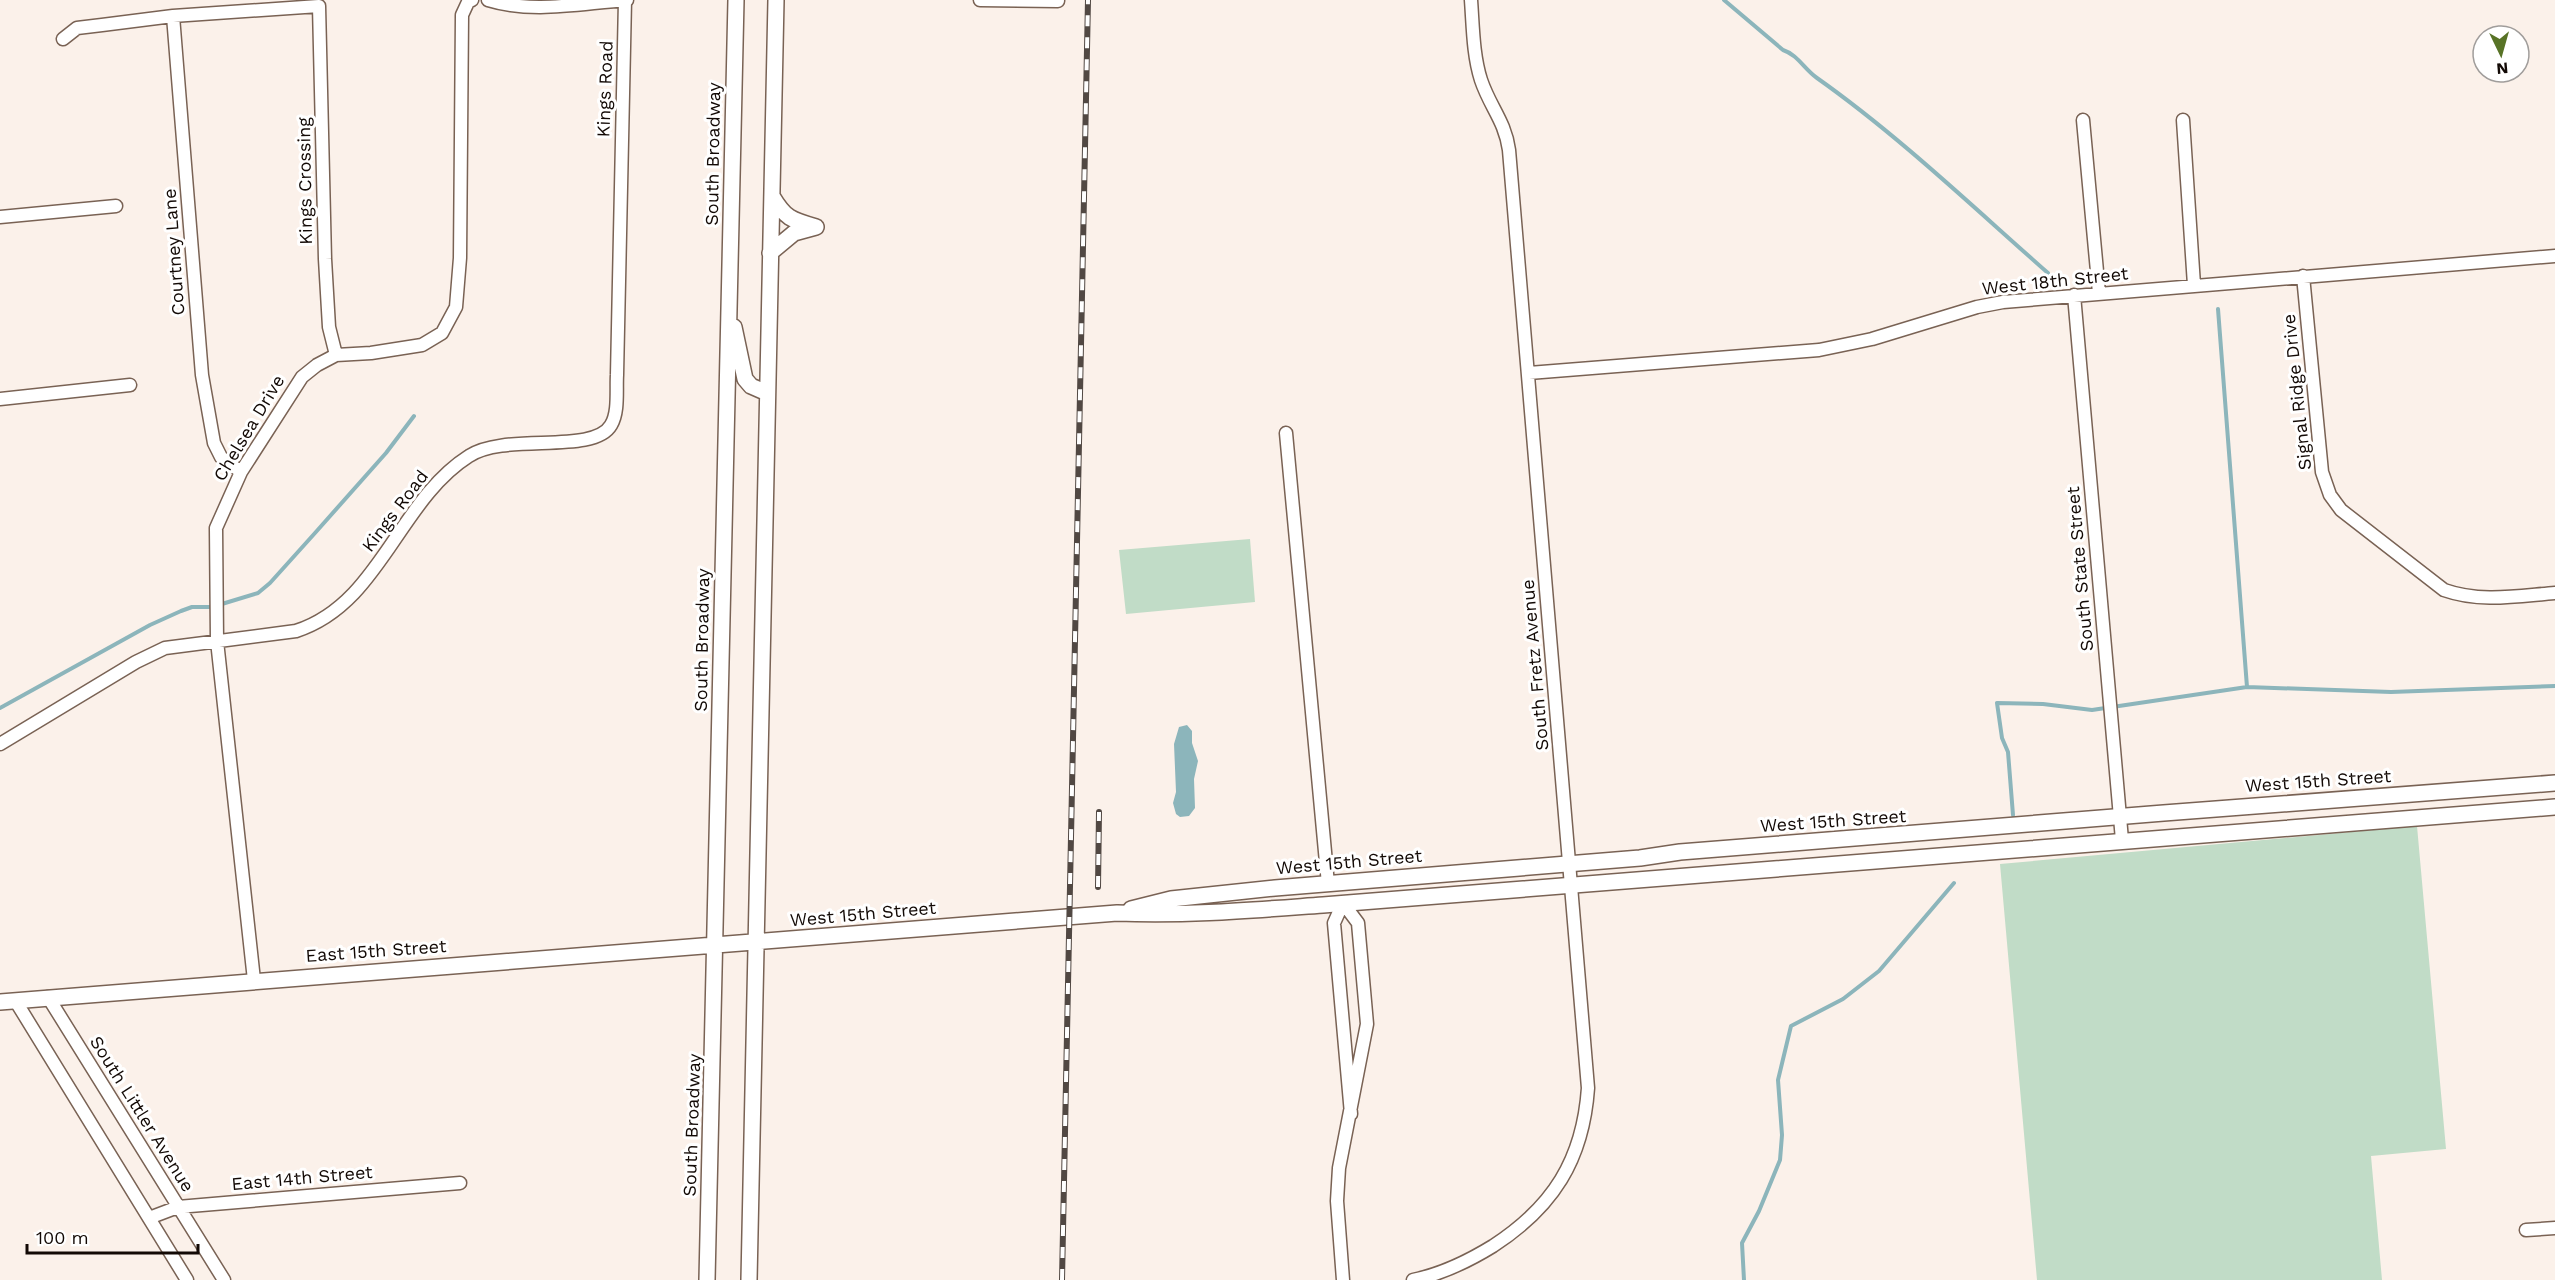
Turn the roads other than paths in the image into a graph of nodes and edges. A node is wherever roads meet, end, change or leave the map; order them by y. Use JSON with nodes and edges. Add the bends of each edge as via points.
{"nodes":[{"id":1,"x":488,"y":0,"type":"edge"},
{"id":2,"x":626,"y":0,"type":"edge"},
{"id":3,"x":736,"y":0,"type":"edge"},
{"id":4,"x":776,"y":0,"type":"edge"},
{"id":5,"x":980,"y":0,"type":"edge"},
{"id":6,"x":1471,"y":0,"type":"edge"},
{"id":7,"x":470,"y":1,"type":"edge"},
{"id":8,"x":1058,"y":1,"type":"edge"},
{"id":9,"x":173,"y":16,"type":"junction"},
{"id":10,"x":63,"y":39,"type":"dead end"},
{"id":11,"x":2083,"y":120,"type":"dead end"},
{"id":12,"x":2183,"y":120,"type":"dead end"},
{"id":13,"x":771,"y":194,"type":"junction"},
{"id":14,"x":116,"y":206,"type":"dead end"},
{"id":15,"x":0,"y":217,"type":"edge"},
{"id":16,"x":770,"y":253,"type":"junction"},
{"id":17,"x":2555,"y":256,"type":"edge"},
{"id":18,"x":2303,"y":276,"type":"junction"},
{"id":19,"x":2194,"y":285,"type":"junction"},
{"id":20,"x":2099,"y":293,"type":"junction"},
{"id":21,"x":2074,"y":296,"type":"junction"},
{"id":22,"x":729,"y":306,"type":"junction"},
{"id":23,"x":336,"y":355,"type":"junction"},
{"id":24,"x":1529,"y":373,"type":"junction"},
{"id":25,"x":130,"y":385,"type":"dead end"},
{"id":26,"x":767,"y":393,"type":"junction"},
{"id":27,"x":0,"y":399,"type":"edge"},
{"id":28,"x":1286,"y":433,"type":"dead end"},
{"id":29,"x":241,"y":472,"type":"junction"},
{"id":30,"x":2555,"y":593,"type":"edge"},
{"id":31,"x":217,"y":641,"type":"junction"},
{"id":32,"x":0,"y":744,"type":"edge"},
{"id":33,"x":2555,"y":783,"type":"edge"},
{"id":34,"x":2555,"y":807,"type":"edge"},
{"id":35,"x":2120,"y":815,"type":"junction"},
{"id":36,"x":2122,"y":840,"type":"junction"},
{"id":37,"x":1570,"y":863,"type":"junction"},
{"id":38,"x":1328,"y":884,"type":"junction"},
{"id":39,"x":1572,"y":886,"type":"junction"},
{"id":40,"x":1343,"y":903,"type":"junction"},
{"id":41,"x":1117,"y":913,"type":"junction"},
{"id":42,"x":756,"y":943,"type":"junction"},
{"id":43,"x":716,"y":946,"type":"junction"},
{"id":44,"x":254,"y":980,"type":"junction"},
{"id":45,"x":48,"y":997,"type":"junction"},
{"id":46,"x":8,"y":1001,"type":"edge"},
{"id":47,"x":1351,"y":1114,"type":"junction"},
{"id":48,"x":460,"y":1184,"type":"dead end"},
{"id":49,"x":178,"y":1207,"type":"junction"},
{"id":50,"x":149,"y":1218,"type":"junction"},
{"id":51,"x":2555,"y":1228,"type":"edge"},
{"id":52,"x":2526,"y":1230,"type":"dead end"},
{"id":53,"x":1442,"y":1275,"type":"edge"},
{"id":54,"x":187,"y":1280,"type":"edge"},
{"id":55,"x":224,"y":1280,"type":"edge"},
{"id":56,"x":707,"y":1280,"type":"edge"},
{"id":57,"x":749,"y":1280,"type":"edge"},
{"id":58,"x":1343,"y":1280,"type":"edge"},
{"id":59,"x":1413,"y":1280,"type":"edge"}],
"edges":[{"from":1,"to":2,"type":"street","via":[[530,8]]},
{"from":2,"to":31,"type":"street","name":"Kings Road","via":[[616,408],[611,425],[597,438],[579,442],[507,443],[470,454],[437,481],[358,590],[337,611],[317,625],[297,632]]},
{"from":3,"to":22,"type":"main road","name":"South Broadway"},
{"from":4,"to":13,"type":"main road"},
{"from":5,"to":8,"type":"street"},
{"from":6,"to":24,"type":"street","name":"South Fretz Avenue","via":[[1477,67],[1508,138]]},
{"from":7,"to":23,"type":"street","name":"Chelsea Drive","via":[[462,15],[456,307],[442,333],[422,345]]},
{"from":9,"to":10,"type":"street","via":[[77,28]]},
{"from":9,"to":23,"type":"street","name":"Kings Crossing","via":[[319,6],[325,259],[329,327]]},
{"from":9,"to":29,"type":"street","name":"Courtney Lane","via":[[201,375],[214,443],[221,457]]},
{"from":11,"to":20,"type":"street"},
{"from":12,"to":19,"type":"street"},
{"from":13,"to":16,"type":"main road"},
{"from":13,"to":16,"type":"main road","via":[[782,213],[816,227],[794,233]]},
{"from":14,"to":15,"type":"street"},
{"from":16,"to":26,"type":"main road"},
{"from":17,"to":18,"type":"street","name":"West 18th Street"},
{"from":18,"to":19,"type":"street","name":"West 18th Street"},
{"from":18,"to":30,"type":"street","name":"Signal Ridge Drive","via":[[2322,472],[2330,495],[2341,510],[2444,591],[2481,599]]},
{"from":19,"to":20,"type":"street","name":"West 18th Street"},
{"from":20,"to":21,"type":"street","name":"West 18th Street"},
{"from":21,"to":24,"type":"street","name":"West 18th Street","via":[[1977,306],[1872,339],[1819,350]]},
{"from":21,"to":35,"type":"street","name":"South State Street"},
{"from":22,"to":26,"type":"main road","via":[[745,379]]},
{"from":22,"to":43,"type":"main road","name":"South Broadway"},
{"from":23,"to":29,"type":"street","name":"Chelsea Drive","via":[[302,377]]},
{"from":24,"to":37,"type":"street","name":"South Fretz Avenue"},
{"from":25,"to":27,"type":"street"},
{"from":26,"to":42,"type":"main road"},
{"from":28,"to":38,"type":"street"},
{"from":29,"to":31,"type":"street","name":"Chelsea Drive","via":[[216,528]]},
{"from":31,"to":32,"type":"street","name":"Kings Road","via":[[165,648]]},
{"from":31,"to":44,"type":"street","name":"Chelsea Drive"},
{"from":33,"to":35,"type":"main road","name":"West 15th Street"},
{"from":34,"to":36,"type":"main road","name":"West 15th Street"},
{"from":35,"to":36,"type":"street","name":"South State Street"},
{"from":35,"to":37,"type":"main road","name":"West 15th Street"},
{"from":36,"to":39,"type":"main road","name":"West 15th Street"},
{"from":37,"to":38,"type":"main road","name":"West 15th Street"},
{"from":37,"to":39,"type":"street","name":"South Fretz Avenue"},
{"from":38,"to":40,"type":"main road"},
{"from":38,"to":41,"type":"main road","name":"West 15th Street","via":[[1171,899]]},
{"from":39,"to":40,"type":"main road","name":"West 15th Street"},
{"from":39,"to":53,"type":"street","name":"South Fretz Avenue","via":[[1588,1088],[1580,1142],[1573,1161],[1541,1209],[1516,1231]]},
{"from":40,"to":41,"type":"main road","name":"West 15th Street","via":[[1214,913]]},
{"from":40,"to":47,"type":"street","via":[[1334,923]]},
{"from":40,"to":47,"type":"street","via":[[1358,923],[1368,1024]]},
{"from":41,"to":42,"type":"main road","name":"West 15th Street"},
{"from":42,"to":43,"type":"main road","name":"East 15th Street"},
{"from":42,"to":57,"type":"main road"},
{"from":43,"to":44,"type":"main road","name":"East 15th Street"},
{"from":43,"to":56,"type":"main road","name":"South Broadway"},
{"from":44,"to":45,"type":"main road","name":"East 15th Street"},
{"from":45,"to":46,"type":"main road","name":"East 15th Street"},
{"from":45,"to":49,"type":"street","name":"South Littler Avenue"},
{"from":46,"to":50,"type":"street"},
{"from":47,"to":58,"type":"street","via":[[1337,1202]]},
{"from":48,"to":49,"type":"street","name":"East 14th Street"},
{"from":49,"to":50,"type":"street","name":"East 14th Street"},
{"from":49,"to":55,"type":"street","name":"South Littler Avenue"},
{"from":50,"to":54,"type":"street"},
{"from":51,"to":52,"type":"street"},
{"from":53,"to":59,"type":"street","name":"South Fretz Avenue"}]}
